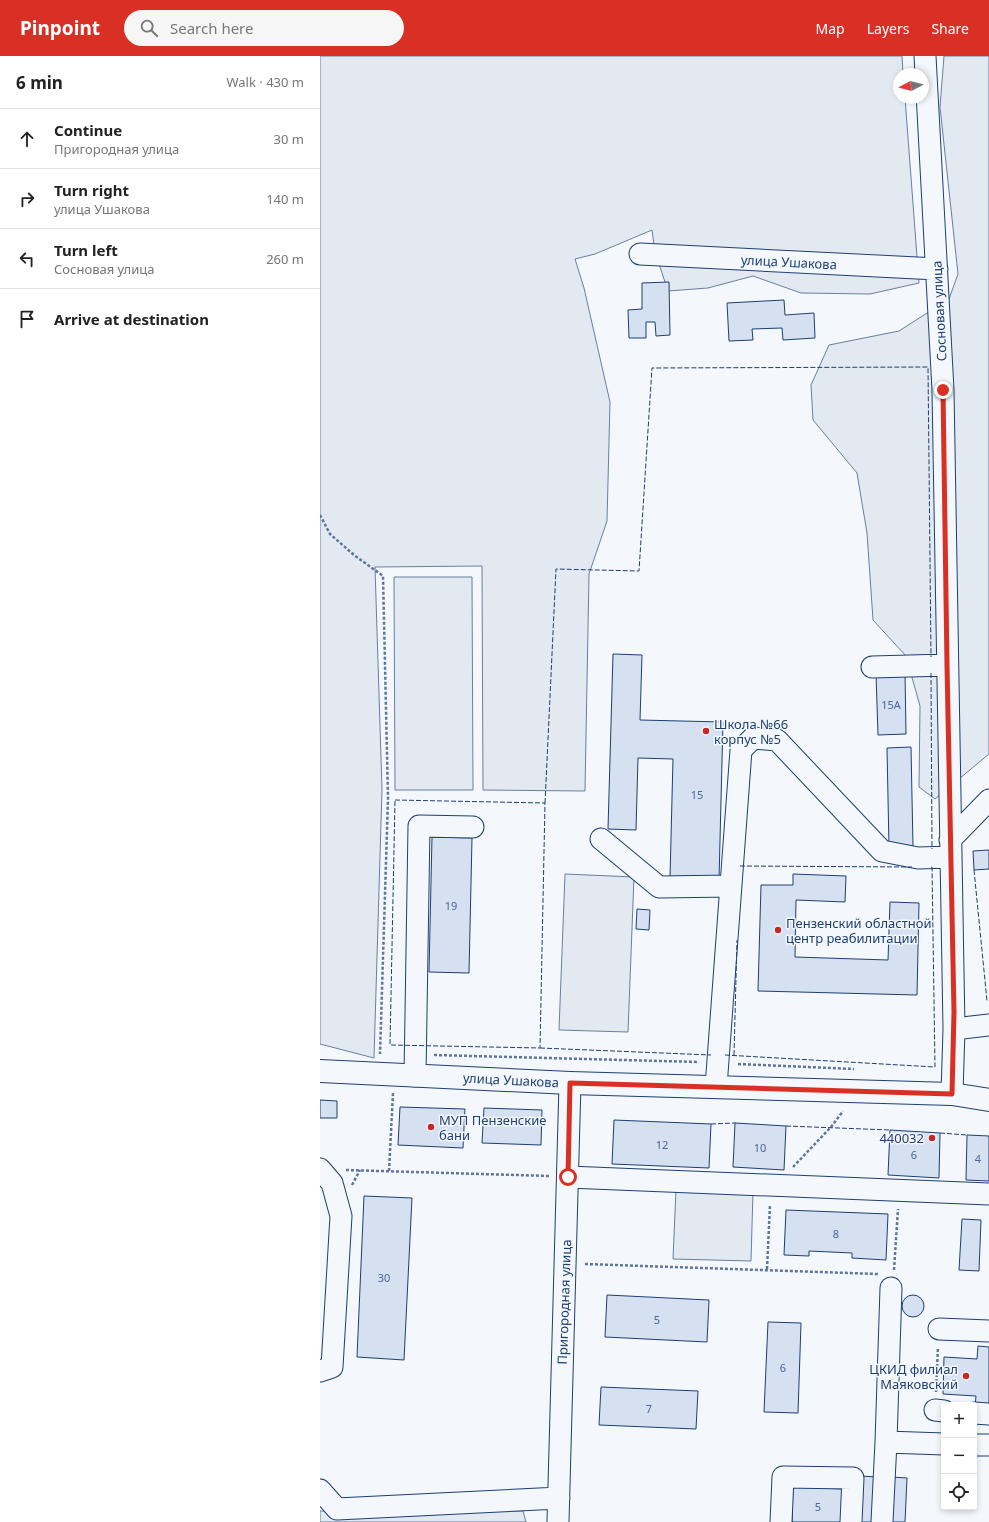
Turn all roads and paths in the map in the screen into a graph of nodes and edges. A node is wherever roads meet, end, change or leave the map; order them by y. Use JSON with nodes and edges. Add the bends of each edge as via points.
{"nodes":[{"id":1,"x":925,"y":56,"type":"edge"},
{"id":2,"x":640,"y":254,"type":"dead end"},
{"id":3,"x":937,"y":269,"type":"junction"},
{"id":4,"x":320,"y":515,"type":"edge"},
{"id":5,"x":947,"y":665,"type":"junction"},
{"id":6,"x":872,"y":667,"type":"dead end"},
{"id":7,"x":989,"y":800,"type":"edge"},
{"id":8,"x":473,"y":827,"type":"dead end"},
{"id":9,"x":601,"y":839,"type":"dead end"},
{"id":10,"x":950,"y":849,"type":"junction"},
{"id":11,"x":731,"y":886,"type":"junction"},
{"id":12,"x":989,"y":1025,"type":"edge"},
{"id":13,"x":954,"y":1029,"type":"junction"},
{"id":14,"x":320,"y":1071,"type":"edge"},
{"id":15,"x":387,"y":1074,"type":"junction"},
{"id":16,"x":415,"y":1076,"type":"junction"},
{"id":17,"x":570,"y":1083,"type":"junction"},
{"id":18,"x":716,"y":1087,"type":"junction"},
{"id":19,"x":952,"y":1094,"type":"junction"},
{"id":20,"x":989,"y":1100,"type":"edge"},
{"id":21,"x":844,"y":1110,"type":"dead end"},
{"id":22,"x":330,"y":1170,"type":"edge"},
{"id":23,"x":389,"y":1171,"type":"junction"},
{"id":24,"x":568,"y":1177,"type":"junction"},
{"id":25,"x":770,"y":1185,"type":"junction"},
{"id":26,"x":900,"y":1190,"type":"junction"},
{"id":27,"x":989,"y":1194,"type":"edge"},
{"id":28,"x":565,"y":1263,"type":"junction"},
{"id":29,"x":767,"y":1269,"type":"junction"},
{"id":30,"x":890,"y":1279,"type":"junction"},
{"id":31,"x":939,"y":1329,"type":"joint"},
{"id":32,"x":989,"y":1331,"type":"edge"},
{"id":33,"x":320,"y":1371,"type":"edge"},
{"id":34,"x":939,"y":1411,"type":"edge"},
{"id":35,"x":977,"y":1413,"type":"edge"},
{"id":36,"x":989,"y":1414,"type":"edge"},
{"id":37,"x":886,"y":1442,"type":"junction"},
{"id":38,"x":941,"y":1444,"type":"edge"},
{"id":39,"x":977,"y":1444,"type":"edge"},
{"id":40,"x":989,"y":1445,"type":"edge"},
{"id":41,"x":320,"y":1490,"type":"edge"},
{"id":42,"x":559,"y":1498,"type":"junction"},
{"id":43,"x":558,"y":1522,"type":"edge"},
{"id":44,"x":781,"y":1522,"type":"edge"},
{"id":45,"x":851,"y":1522,"type":"edge"},
{"id":46,"x":882,"y":1522,"type":"edge"}],
"edges":[{"from":1,"to":3,"type":"street","name":"Сосновая улица"},
{"from":2,"to":3,"type":"street","name":"улица Ушакова"},
{"from":3,"to":5,"type":"street","name":"Сосновая улица","via":[[943,390]]},
{"from":4,"to":15,"type":"path","via":[[330,534],[383,576],[388,798]]},
{"from":5,"to":6,"type":"street"},
{"from":5,"to":10,"type":"street","name":"Сосновая улица"},
{"from":7,"to":10,"type":"street"},
{"from":8,"to":16,"type":"street","via":[[420,826]]},
{"from":9,"to":11,"type":"street","via":[[659,887]]},
{"from":10,"to":11,"type":"street","via":[[918,858],[882,851],[777,740],[753,738],[741,750]]},
{"from":10,"to":13,"type":"street","name":"Сосновая улица"},
{"from":11,"to":18,"type":"street"},
{"from":12,"to":13,"type":"street"},
{"from":13,"to":19,"type":"street","name":"Сосновая улица"},
{"from":14,"to":15,"type":"main road","name":"улица Ушакова"},
{"from":15,"to":16,"type":"main road","name":"улица Ушакова"},
{"from":15,"to":23,"type":"path"},
{"from":16,"to":17,"type":"main road","name":"улица Ушакова"},
{"from":17,"to":18,"type":"main road","name":"улица Ушакова"},
{"from":17,"to":24,"type":"street","name":"Пригородная улица"},
{"from":18,"to":19,"type":"main road","name":"улица Ушакова"},
{"from":19,"to":20,"type":"main road","name":"улица Ушакова"},
{"from":21,"to":25,"type":"path","via":[[785,1175]]},
{"from":22,"to":23,"type":"path"},
{"from":22,"to":33,"type":"street","via":[[341,1216],[332,1367]]},
{"from":23,"to":24,"type":"path"},
{"from":24,"to":25,"type":"street"},
{"from":24,"to":28,"type":"street","name":"Пригородная улица"},
{"from":25,"to":26,"type":"street"},
{"from":25,"to":29,"type":"path"},
{"from":26,"to":27,"type":"street"},
{"from":26,"to":30,"type":"path"},
{"from":28,"to":29,"type":"path"},
{"from":28,"to":42,"type":"street","name":"Пригородная улица"},
{"from":29,"to":30,"type":"path"},
{"from":30,"to":37,"type":"street"},
{"from":31,"to":32,"type":"street"},
{"from":31,"to":34,"type":"path"},
{"from":35,"to":36,"type":"street"},
{"from":37,"to":38,"type":"street"},
{"from":37,"to":46,"type":"street"},
{"from":39,"to":40,"type":"street"},
{"from":41,"to":42,"type":"street","via":[[336,1509]]},
{"from":42,"to":43,"type":"street","name":"Пригородная улица"},
{"from":44,"to":45,"type":"street","via":[[783,1477],[853,1478]]}]}
